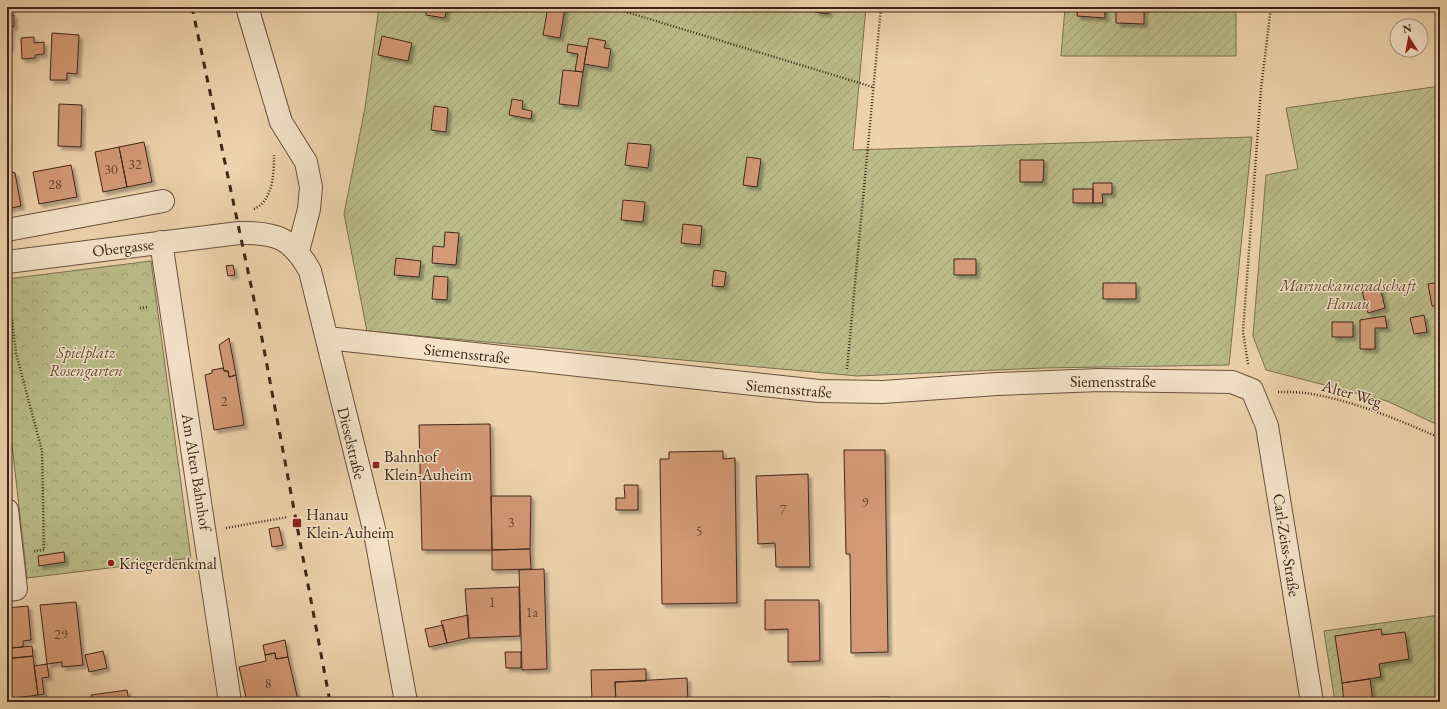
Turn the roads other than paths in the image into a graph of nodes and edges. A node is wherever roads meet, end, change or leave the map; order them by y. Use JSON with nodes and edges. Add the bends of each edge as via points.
{"nodes":[{"id":1,"x":247,"y":7,"type":"edge"},
{"id":2,"x":163,"y":201,"type":"dead end"},
{"id":3,"x":7,"y":230,"type":"edge"},
{"id":4,"x":239,"y":233,"type":"joint"},
{"id":5,"x":161,"y":242,"type":"junction"},
{"id":6,"x":298,"y":251,"type":"junction"},
{"id":7,"x":7,"y":262,"type":"edge"},
{"id":8,"x":327,"y":338,"type":"junction"},
{"id":9,"x":1252,"y":390,"type":"joint"},
{"id":10,"x":7,"y":510,"type":"edge"},
{"id":11,"x":12,"y":590,"type":"edge"},
{"id":12,"x":230,"y":702,"type":"edge"},
{"id":13,"x":406,"y":702,"type":"edge"},
{"id":14,"x":1312,"y":702,"type":"edge"}],
"edges":[{"from":1,"to":6,"type":"street","via":[[281,122],[306,162],[311,187],[309,209]]},
{"from":2,"to":3,"type":"street"},
{"from":4,"to":5,"type":"street","name":"Obergasse"},
{"from":4,"to":6,"type":"street","name":"Dieselstraße","via":[[271,234],[290,243]]},
{"from":5,"to":7,"type":"street","name":"Obergasse"},
{"from":5,"to":12,"type":"street","name":"Am Alten Bahnhof"},
{"from":6,"to":8,"type":"street","name":"Dieselstraße","via":[[310,271]]},
{"from":8,"to":9,"type":"street","name":"Siemensstraße","via":[[819,392],[883,392],[1100,380],[1214,381],[1242,385]]},
{"from":8,"to":13,"type":"street","name":"Dieselstraße","via":[[375,533]]},
{"from":9,"to":14,"type":"street","name":"Carl-Zeiss-Straße","via":[[1268,426]]},
{"from":10,"to":11,"type":"street"}]}
